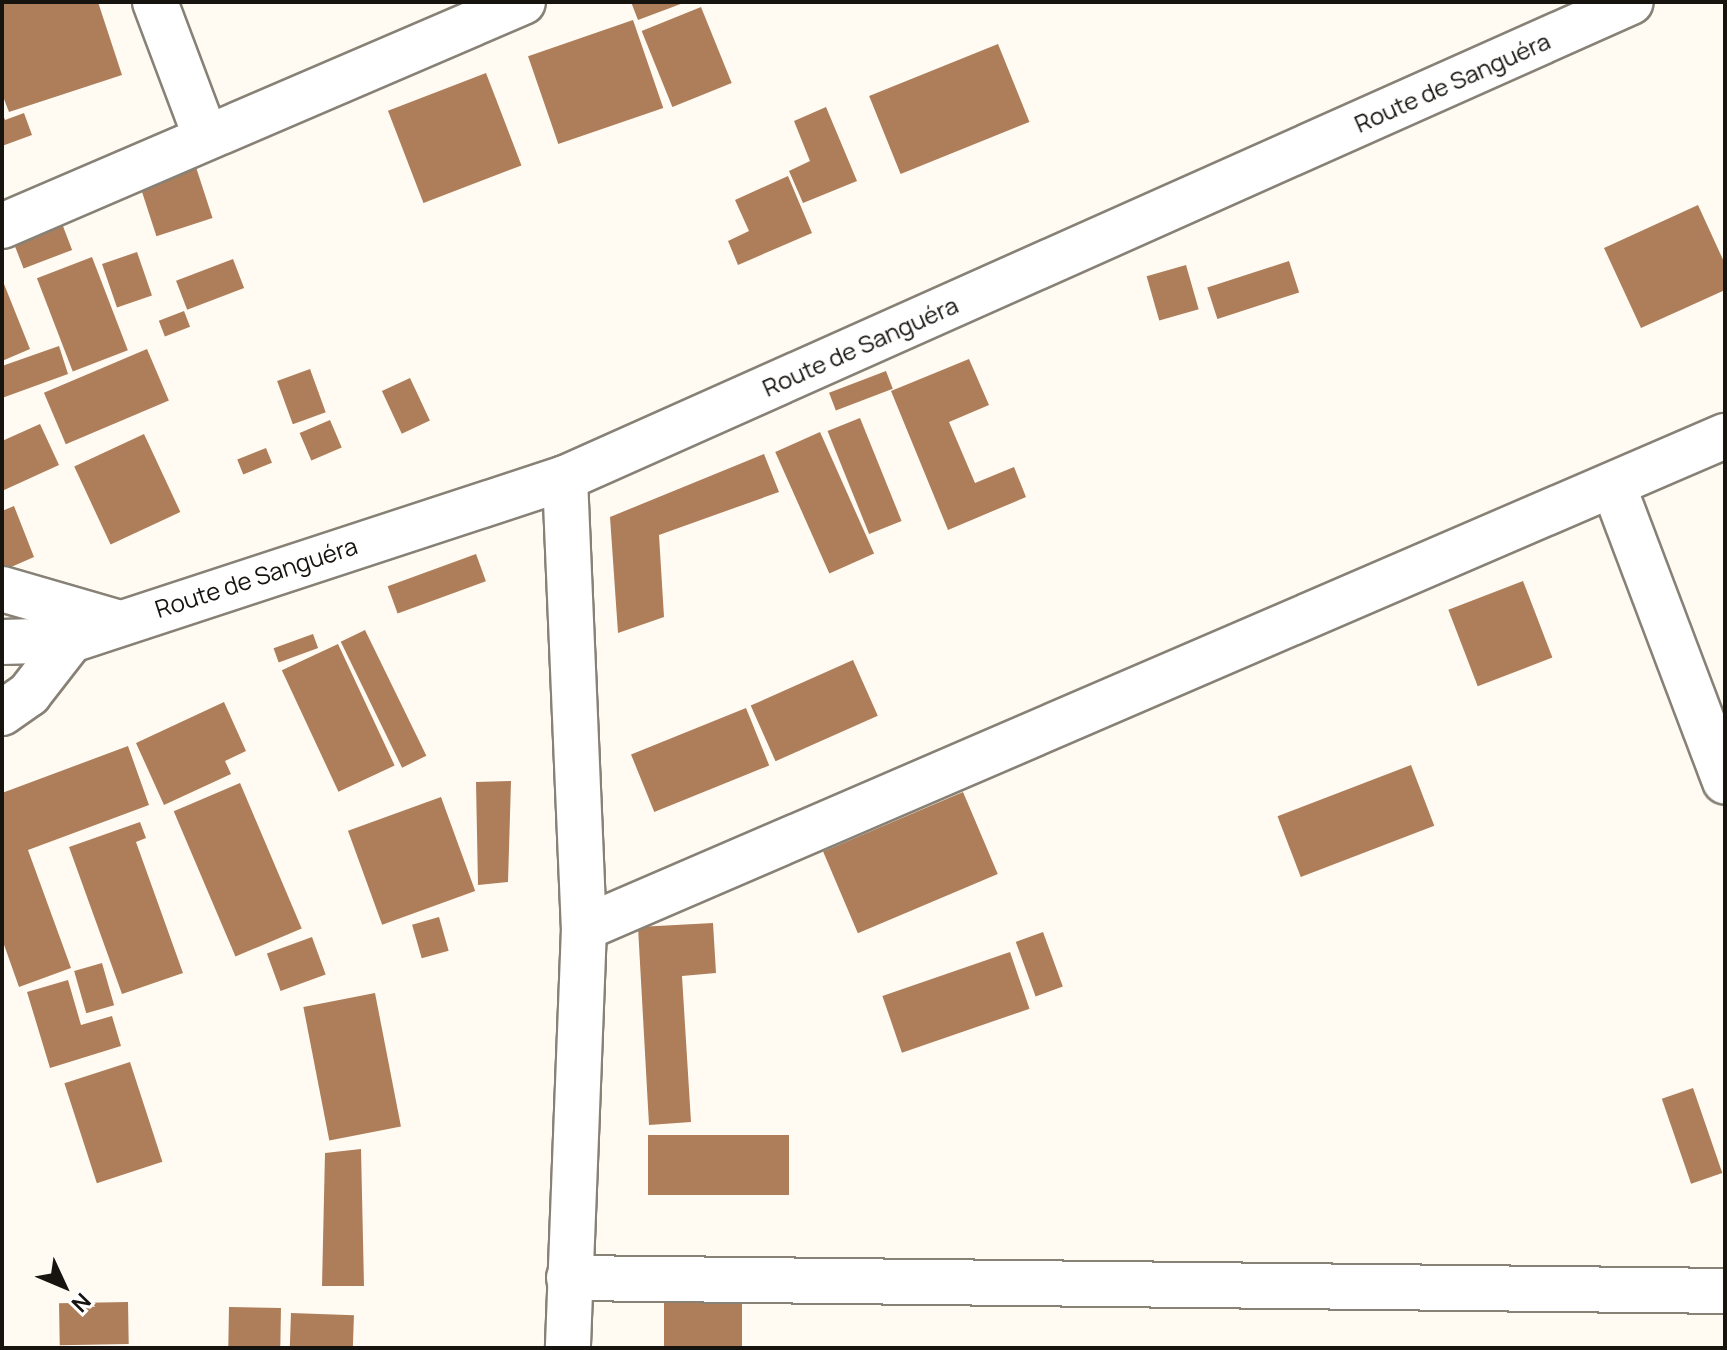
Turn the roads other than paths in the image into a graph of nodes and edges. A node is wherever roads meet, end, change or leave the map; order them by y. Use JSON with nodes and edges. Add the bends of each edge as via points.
{"nodes":[{"id":1,"x":155,"y":2,"type":"edge"},
{"id":2,"x":523,"y":2,"type":"edge"},
{"id":3,"x":1631,"y":2,"type":"edge"},
{"id":4,"x":206,"y":138,"type":"junction"},
{"id":5,"x":2,"y":226,"type":"edge"},
{"id":6,"x":1725,"y":436,"type":"edge"},
{"id":7,"x":565,"y":478,"type":"junction"},
{"id":8,"x":1613,"y":485,"type":"junction"},
{"id":9,"x":2,"y":589,"type":"edge"},
{"id":10,"x":120,"y":623,"type":"junction"},
{"id":11,"x":71,"y":640,"type":"junction"},
{"id":12,"x":2,"y":642,"type":"edge"},
{"id":13,"x":2,"y":713,"type":"edge"},
{"id":14,"x":1725,"y":782,"type":"edge"},
{"id":15,"x":584,"y":928,"type":"junction"},
{"id":16,"x":569,"y":1278,"type":"junction"},
{"id":17,"x":1725,"y":1291,"type":"edge"},
{"id":18,"x":568,"y":1348,"type":"edge"}],
"edges":[{"from":1,"to":4,"type":"street"},
{"from":2,"to":4,"type":"street"},
{"from":3,"to":7,"type":"street","name":"Route de Sanguéra"},
{"from":4,"to":5,"type":"street"},
{"from":6,"to":8,"type":"street"},
{"from":7,"to":10,"type":"street","name":"Route de Sanguéra"},
{"from":7,"to":15,"type":"street"},
{"from":8,"to":14,"type":"street"},
{"from":8,"to":15,"type":"street"},
{"from":9,"to":10,"type":"street"},
{"from":10,"to":11,"type":"street","name":"Route de Sanguéra"},
{"from":11,"to":12,"type":"street","name":"Route de Sanguéra"},
{"from":11,"to":13,"type":"street","via":[[29,694]]},
{"from":15,"to":16,"type":"street"},
{"from":16,"to":17,"type":"street"},
{"from":16,"to":18,"type":"street"}]}
